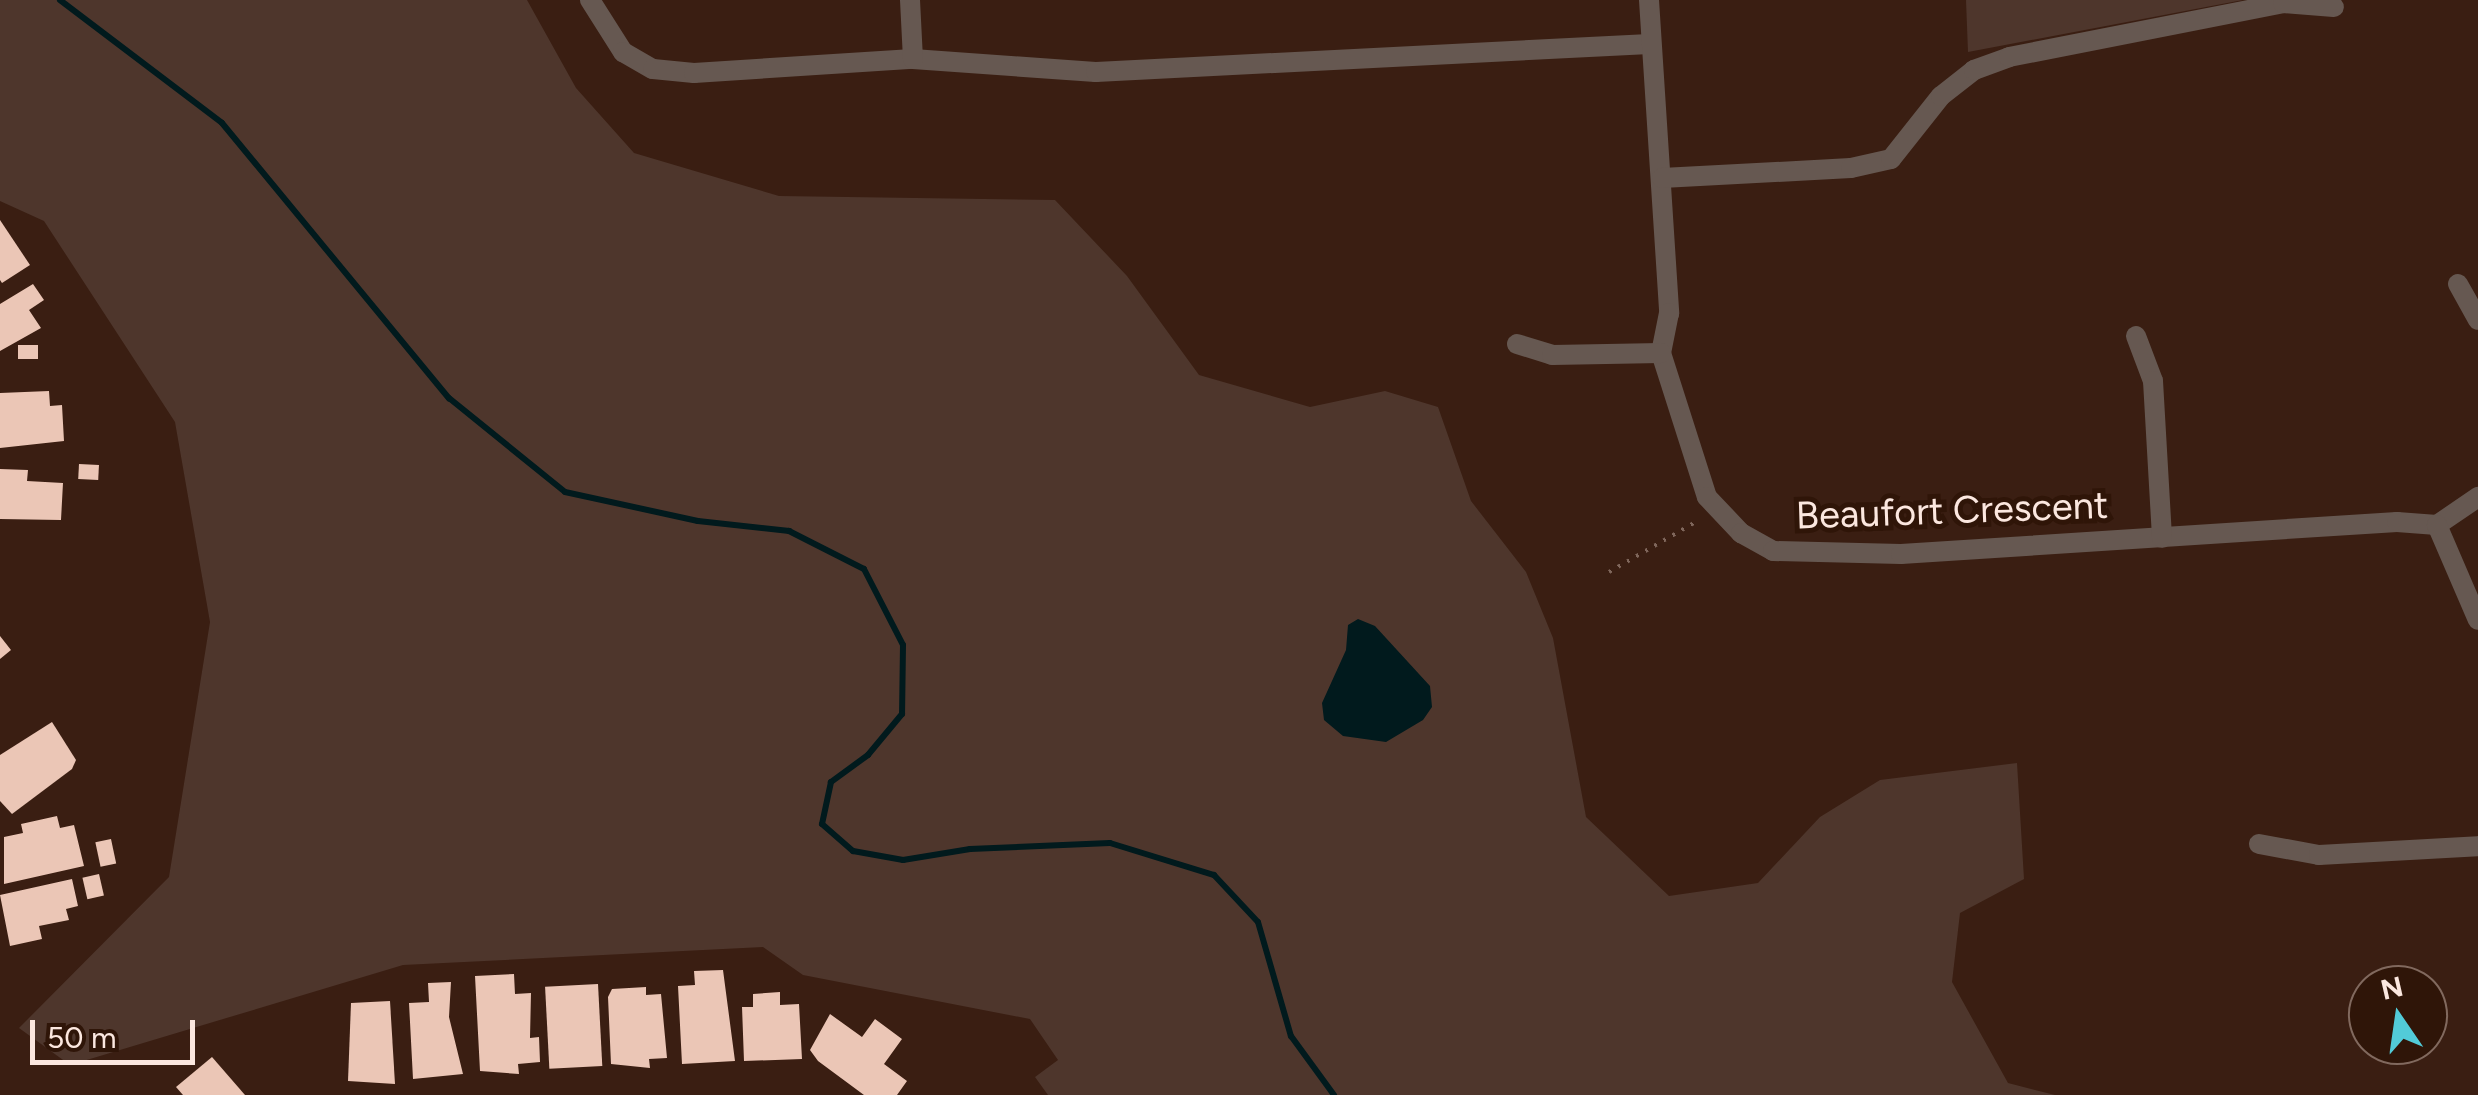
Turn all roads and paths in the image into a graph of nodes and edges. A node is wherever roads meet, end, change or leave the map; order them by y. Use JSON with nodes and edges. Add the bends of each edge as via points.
{"nodes":[{"id":1,"x":590,"y":0,"type":"edge"},
{"id":2,"x":910,"y":0,"type":"edge"},
{"id":3,"x":1648,"y":0,"type":"edge"},
{"id":4,"x":2334,"y":7,"type":"dead end"},
{"id":5,"x":1649,"y":44,"type":"junction"},
{"id":6,"x":914,"y":59,"type":"junction"},
{"id":7,"x":1662,"y":178,"type":"junction"},
{"id":8,"x":2458,"y":284,"type":"dead end"},
{"id":9,"x":2478,"y":320,"type":"edge"},
{"id":10,"x":2136,"y":336,"type":"dead end"},
{"id":11,"x":1517,"y":344,"type":"dead end"},
{"id":12,"x":1660,"y":353,"type":"junction"},
{"id":13,"x":2478,"y":498,"type":"edge"},
{"id":14,"x":1699,"y":520,"type":"dead end"},
{"id":15,"x":2437,"y":526,"type":"junction"},
{"id":16,"x":2162,"y":538,"type":"junction"},
{"id":17,"x":1609,"y":572,"type":"dead end"},
{"id":18,"x":2478,"y":620,"type":"edge"},
{"id":19,"x":2258,"y":844,"type":"dead end"},
{"id":20,"x":2478,"y":846,"type":"edge"}],
"edges":[{"from":1,"to":6,"type":"street","via":[[624,52],[653,69],[694,73]]},
{"from":2,"to":6,"type":"street"},
{"from":3,"to":5,"type":"street","name":"Beaufort Crescent"},
{"from":4,"to":7,"type":"street","via":[[2282,2],[2009,57],[1974,70],[1941,96],[1890,159],[1851,168]]},
{"from":5,"to":6,"type":"street","via":[[1096,72]]},
{"from":5,"to":7,"type":"street","name":"Beaufort Crescent"},
{"from":7,"to":12,"type":"street","name":"Beaufort Crescent","via":[[1669,314]]},
{"from":8,"to":9,"type":"street"},
{"from":10,"to":16,"type":"street","via":[[2152,381]]},
{"from":11,"to":12,"type":"street","via":[[1552,356]]},
{"from":12,"to":16,"type":"street","name":"Beaufort Crescent","via":[[1707,498],[1741,533],[1773,551],[1820,556]]},
{"from":13,"to":15,"type":"street"},
{"from":14,"to":17,"type":"path"},
{"from":15,"to":16,"type":"street","name":"Beaufort Crescent","via":[[2397,522]]},
{"from":15,"to":18,"type":"street"},
{"from":19,"to":20,"type":"street","via":[[2319,854]]}]}
